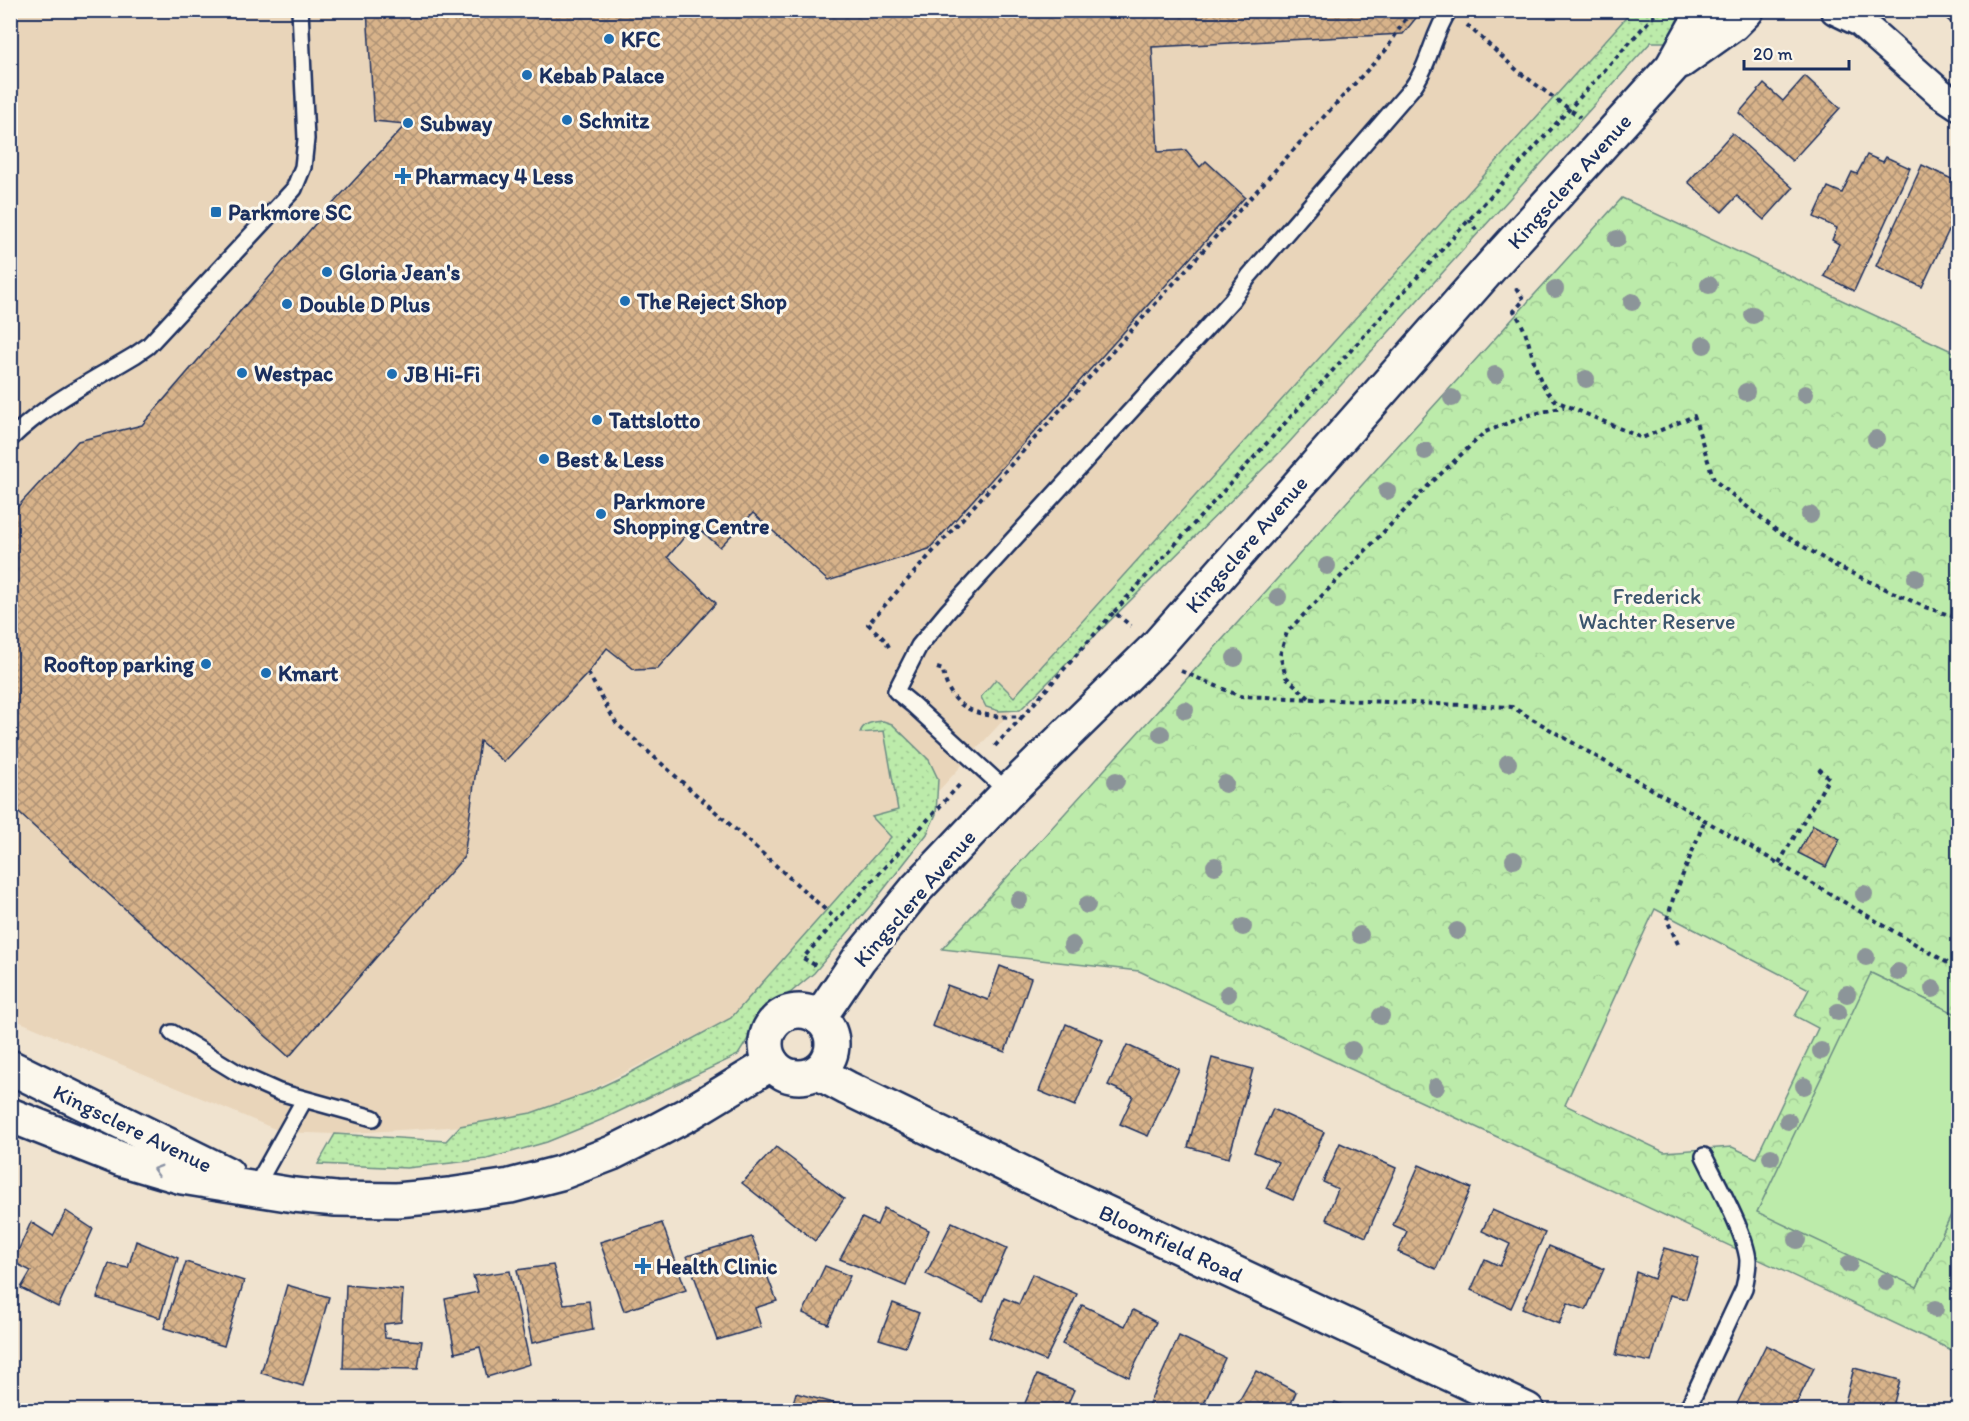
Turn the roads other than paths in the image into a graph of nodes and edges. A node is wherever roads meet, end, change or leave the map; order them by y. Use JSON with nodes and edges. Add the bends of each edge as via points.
{"nodes":[{"id":1,"x":300,"y":10,"type":"edge"},
{"id":2,"x":1704,"y":10,"type":"edge"},
{"id":3,"x":1748,"y":10,"type":"edge"},
{"id":4,"x":1454,"y":14,"type":"edge"},
{"id":5,"x":1850,"y":14,"type":"edge"},
{"id":6,"x":1672,"y":67,"type":"junction"},
{"id":7,"x":1959,"y":105,"type":"edge"},
{"id":8,"x":10,"y":439,"type":"edge"},
{"id":9,"x":1008,"y":792,"type":"junction"},
{"id":10,"x":819,"y":1018,"type":"junction"},
{"id":11,"x":172,"y":1033,"type":"dead end"},
{"id":12,"x":772,"y":1063,"type":"junction"},
{"id":13,"x":10,"y":1067,"type":"edge"},
{"id":14,"x":817,"y":1072,"type":"junction"},
{"id":15,"x":304,"y":1100,"type":"junction"},
{"id":16,"x":10,"y":1115,"type":"edge"},
{"id":17,"x":373,"y":1118,"type":"dead end"},
{"id":18,"x":1704,"y":1156,"type":"dead end"},
{"id":19,"x":255,"y":1188,"type":"junction"},
{"id":20,"x":1527,"y":1410,"type":"edge"},
{"id":21,"x":1687,"y":1410,"type":"edge"}],
"edges":[{"from":1,"to":8,"type":"lane","via":[[306,139],[303,166],[294,189],[148,346],[48,407]]},
{"from":2,"to":6,"type":"main road","name":"Kingsclere Avenue"},
{"from":3,"to":6,"type":"main road","name":"Kingsclere Avenue"},
{"from":4,"to":9,"type":"lane","via":[[1438,30],[1412,88],[1232,300],[920,645],[896,691]]},
{"from":5,"to":7,"type":"street"},
{"from":6,"to":9,"type":"main road","name":"Kingsclere Avenue","via":[[1156,647]]},
{"from":9,"to":10,"type":"main road","name":"Kingsclere Avenue","via":[[917,888],[859,959]]},
{"from":10,"to":12,"type":"main road","via":[[804,1012],[780,1018],[767,1039]]},
{"from":10,"to":14,"type":"main road","via":[[832,1041],[829,1059]]},
{"from":11,"to":15,"type":"lane","via":[[241,1075]]},
{"from":12,"to":14,"type":"main road","via":[[793,1077]]},
{"from":12,"to":19,"type":"main road","name":"Kingsclere Avenue","via":[[688,1114],[612,1153],[560,1173],[510,1186],[397,1200],[336,1199]]},
{"from":13,"to":19,"type":"main road","name":"Kingsclere Avenue"},
{"from":14,"to":20,"type":"main road","name":"Bloomfield Road","via":[[1068,1195]]},
{"from":15,"to":17,"type":"lane"},
{"from":15,"to":19,"type":"lane"},
{"from":19,"to":16,"type":"main road","name":"Kingsclere Avenue","one_way":true,"via":[[149,1168]]},
{"from":18,"to":21,"type":"lane","via":[[1734,1218],[1748,1261],[1744,1288]]}]}
